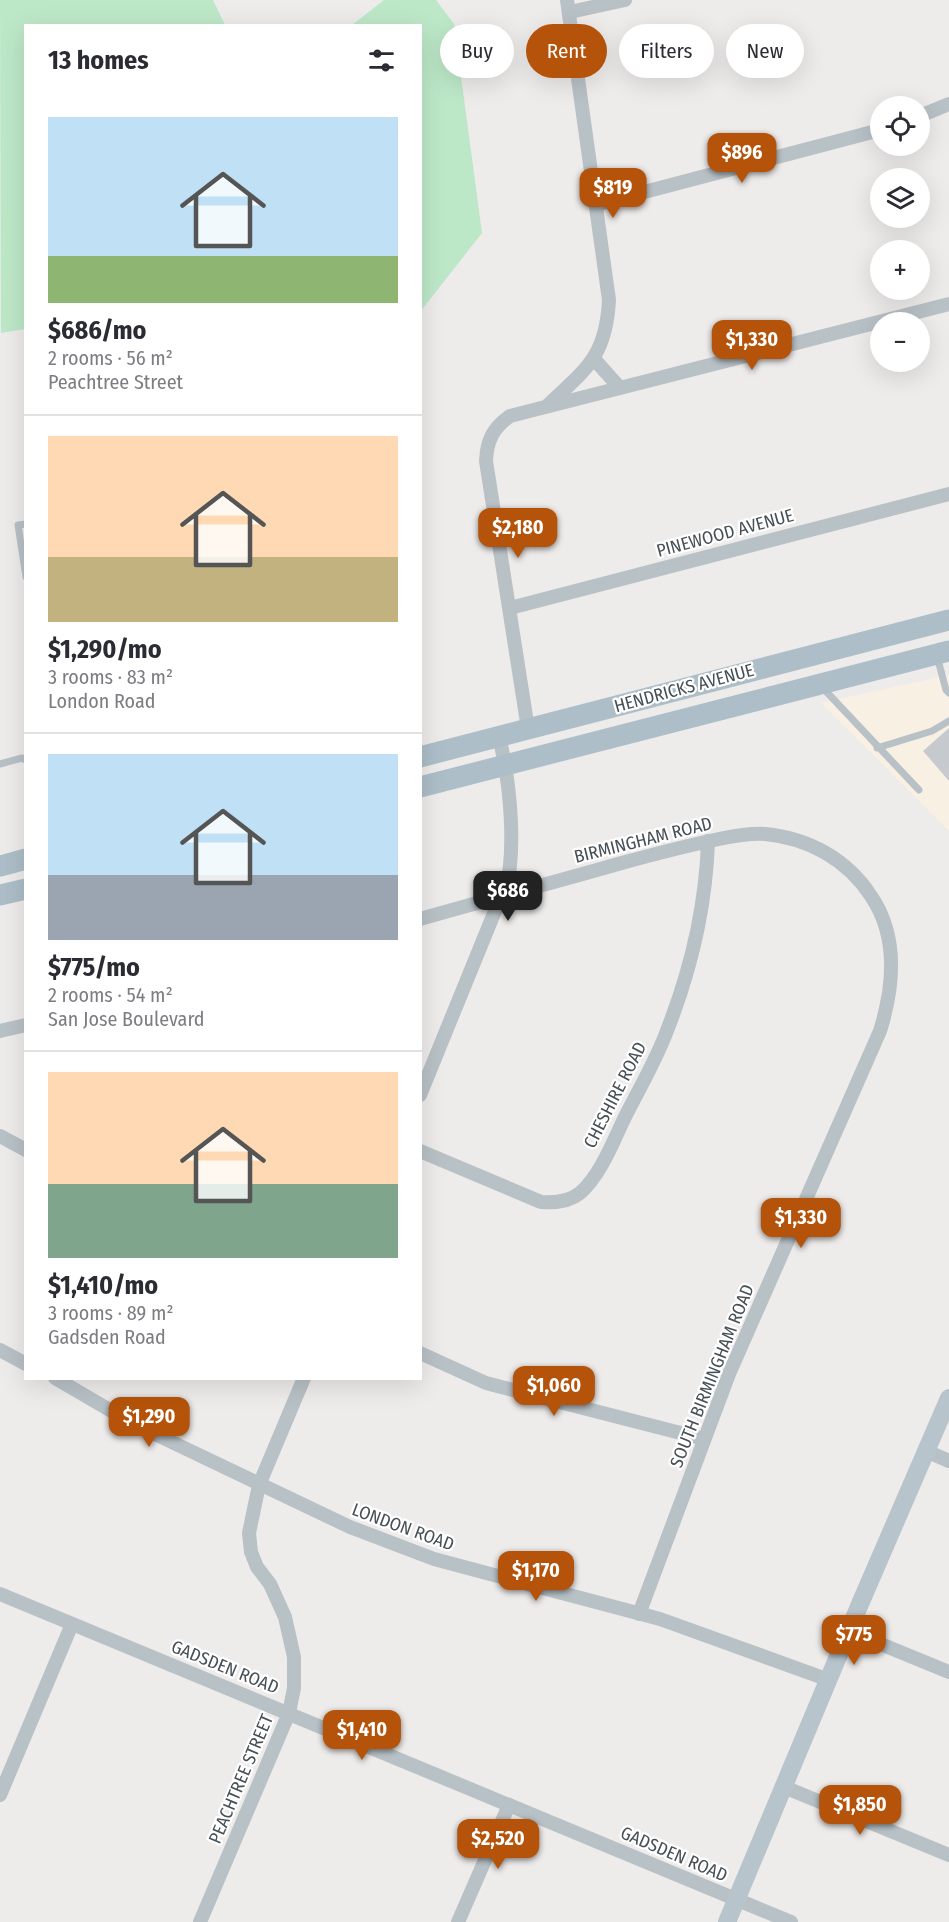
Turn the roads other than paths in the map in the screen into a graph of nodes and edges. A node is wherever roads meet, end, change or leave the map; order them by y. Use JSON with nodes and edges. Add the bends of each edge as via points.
{"nodes":[{"id":1,"x":625,"y":0,"type":"edge"},
{"id":2,"x":569,"y":6,"type":"edge"},
{"id":3,"x":949,"y":104,"type":"edge"},
{"id":4,"x":930,"y":112,"type":"edge"},
{"id":5,"x":870,"y":133,"type":"edge"},
{"id":6,"x":595,"y":205,"type":"junction"},
{"id":7,"x":949,"y":304,"type":"edge"},
{"id":8,"x":594,"y":359,"type":"junction"},
{"id":9,"x":620,"y":388,"type":"junction"},
{"id":10,"x":547,"y":407,"type":"junction"},
{"id":11,"x":949,"y":494,"type":"edge"},
{"id":12,"x":22,"y":525,"type":"edge"},
{"id":13,"x":24,"y":551,"type":"edge"},
{"id":14,"x":510,"y":608,"type":"junction"},
{"id":15,"x":949,"y":620,"type":"edge"},
{"id":16,"x":828,"y":651,"type":"junction"},
{"id":17,"x":943,"y":652,"type":"edge"},
{"id":18,"x":828,"y":682,"type":"junction"},
{"id":19,"x":949,"y":693,"type":"edge"},
{"id":20,"x":949,"y":722,"type":"edge"},
{"id":21,"x":528,"y":729,"type":"junction"},
{"id":22,"x":499,"y":737,"type":"junction"},
{"id":23,"x":877,"y":748,"type":"junction"},
{"id":24,"x":422,"y":756,"type":"edge"},
{"id":25,"x":24,"y":759,"type":"edge"},
{"id":26,"x":0,"y":764,"type":"edge"},
{"id":27,"x":506,"y":764,"type":"junction"},
{"id":28,"x":422,"y":786,"type":"edge"},
{"id":29,"x":919,"y":790,"type":"dead end"},
{"id":30,"x":708,"y":841,"type":"junction"},
{"id":31,"x":24,"y":860,"type":"edge"},
{"id":32,"x":0,"y":866,"type":"edge"},
{"id":33,"x":865,"y":886,"type":"joint"},
{"id":34,"x":24,"y":889,"type":"edge"},
{"id":35,"x":0,"y":895,"type":"edge"},
{"id":36,"x":504,"y":896,"type":"junction"},
{"id":37,"x":422,"y":918,"type":"edge"},
{"id":38,"x":24,"y":1025,"type":"edge"},
{"id":39,"x":0,"y":1031,"type":"edge"},
{"id":40,"x":422,"y":1090,"type":"edge"},
{"id":41,"x":0,"y":1136,"type":"edge"},
{"id":42,"x":24,"y":1149,"type":"edge"},
{"id":43,"x":422,"y":1152,"type":"edge"},
{"id":44,"x":0,"y":1350,"type":"edge"},
{"id":45,"x":422,"y":1354,"type":"edge"},
{"id":46,"x":24,"y":1363,"type":"edge"},
{"id":47,"x":58,"y":1380,"type":"edge"},
{"id":48,"x":303,"y":1380,"type":"edge"},
{"id":49,"x":949,"y":1398,"type":"edge"},
{"id":50,"x":704,"y":1439,"type":"junction"},
{"id":51,"x":926,"y":1451,"type":"junction"},
{"id":52,"x":949,"y":1461,"type":"edge"},
{"id":53,"x":259,"y":1485,"type":"junction"},
{"id":54,"x":0,"y":1594,"type":"edge"},
{"id":55,"x":639,"y":1614,"type":"junction"},
{"id":56,"x":72,"y":1624,"type":"junction"},
{"id":57,"x":849,"y":1631,"type":"junction"},
{"id":58,"x":949,"y":1672,"type":"edge"},
{"id":59,"x":829,"y":1680,"type":"junction"},
{"id":60,"x":289,"y":1713,"type":"junction"},
{"id":61,"x":784,"y":1787,"type":"junction"},
{"id":62,"x":0,"y":1795,"type":"edge"},
{"id":63,"x":509,"y":1805,"type":"junction"},
{"id":64,"x":949,"y":1855,"type":"edge"},
{"id":65,"x":736,"y":1899,"type":"junction"},
{"id":66,"x":200,"y":1922,"type":"edge"},
{"id":67,"x":458,"y":1922,"type":"edge"},
{"id":68,"x":727,"y":1922,"type":"edge"},
{"id":69,"x":791,"y":1922,"type":"edge"}],
"edges":[{"from":1,"to":2,"type":"street"},
{"from":2,"to":6,"type":"street"},
{"from":3,"to":4,"type":"street"},
{"from":5,"to":6,"type":"street"},
{"from":6,"to":8,"type":"street","via":[[609,300],[604,340]]},
{"from":7,"to":9,"type":"street"},
{"from":8,"to":9,"type":"street"},
{"from":8,"to":10,"type":"street"},
{"from":9,"to":10,"type":"street"},
{"from":10,"to":14,"type":"street","via":[[510,416],[498,424],[487,445],[486,461]]},
{"from":11,"to":14,"type":"street","name":"PINEWOOD AVENUE"},
{"from":12,"to":13,"type":"lane"},
{"from":14,"to":21,"type":"street"},
{"from":15,"to":16,"type":"main road","name":"HENDRICKS AVENUE"},
{"from":16,"to":18,"type":"main road"},
{"from":16,"to":21,"type":"main road","name":"HENDRICKS AVENUE"},
{"from":17,"to":18,"type":"main road","name":"HENDRICKS AVENUE"},
{"from":17,"to":19,"type":"lane"},
{"from":18,"to":23,"type":"lane"},
{"from":18,"to":27,"type":"main road","name":"HENDRICKS AVENUE"},
{"from":20,"to":23,"type":"lane"},
{"from":21,"to":22,"type":"main road","name":"HENDRICKS AVENUE"},
{"from":22,"to":24,"type":"main road","name":"HENDRICKS AVENUE"},
{"from":22,"to":27,"type":"street"},
{"from":23,"to":29,"type":"lane"},
{"from":25,"to":26,"type":"lane"},
{"from":27,"to":28,"type":"main road","name":"HENDRICKS AVENUE"},
{"from":27,"to":36,"type":"street","via":[[511,849]]},
{"from":30,"to":33,"type":"street","name":"BIRMINGHAM ROAD","via":[[763,834],[791,838],[827,853]]},
{"from":30,"to":36,"type":"street","name":"BIRMINGHAM ROAD"},
{"from":30,"to":43,"type":"street","name":"CHESHIRE ROAD","via":[[705,889],[696,934],[668,1030],[590,1184],[570,1199],[541,1202]]},
{"from":31,"to":32,"type":"main road"},
{"from":33,"to":50,"type":"street","name":"SOUTH BIRMINGHAM ROAD","via":[[889,939],[892,979],[884,1017]]},
{"from":34,"to":35,"type":"main road"},
{"from":36,"to":37,"type":"street","name":"BIRMINGHAM ROAD"},
{"from":36,"to":40,"type":"street"},
{"from":38,"to":39,"type":"street"},
{"from":41,"to":42,"type":"street"},
{"from":44,"to":46,"type":"street"},
{"from":45,"to":50,"type":"street","via":[[486,1383]]},
{"from":47,"to":53,"type":"street","name":"LONDON ROAD","via":[[132,1423]]},
{"from":48,"to":53,"type":"street","name":"PEACHTREE STREET"},
{"from":49,"to":51,"type":"street"},
{"from":50,"to":55,"type":"street","name":"SOUTH BIRMINGHAM ROAD"},
{"from":51,"to":52,"type":"street"},
{"from":51,"to":57,"type":"street"},
{"from":53,"to":55,"type":"street","name":"LONDON ROAD","via":[[334,1521],[434,1559]]},
{"from":53,"to":60,"type":"street","name":"PEACHTREE STREET","via":[[249,1533],[251,1552],[285,1617],[295,1676]]},
{"from":54,"to":56,"type":"street","name":"GADSDEN ROAD"},
{"from":55,"to":59,"type":"street","name":"LONDON ROAD"},
{"from":56,"to":60,"type":"street","name":"GADSDEN ROAD"},
{"from":56,"to":62,"type":"street"},
{"from":57,"to":58,"type":"street"},
{"from":57,"to":59,"type":"street"},
{"from":59,"to":61,"type":"street"},
{"from":60,"to":63,"type":"street","name":"GADSDEN ROAD"},
{"from":60,"to":66,"type":"street","name":"PEACHTREE STREET"},
{"from":61,"to":64,"type":"street"},
{"from":61,"to":65,"type":"street"},
{"from":63,"to":65,"type":"street","name":"GADSDEN ROAD"},
{"from":63,"to":67,"type":"street"},
{"from":65,"to":68,"type":"street"},
{"from":65,"to":69,"type":"street","name":"GADSDEN ROAD"}]}
